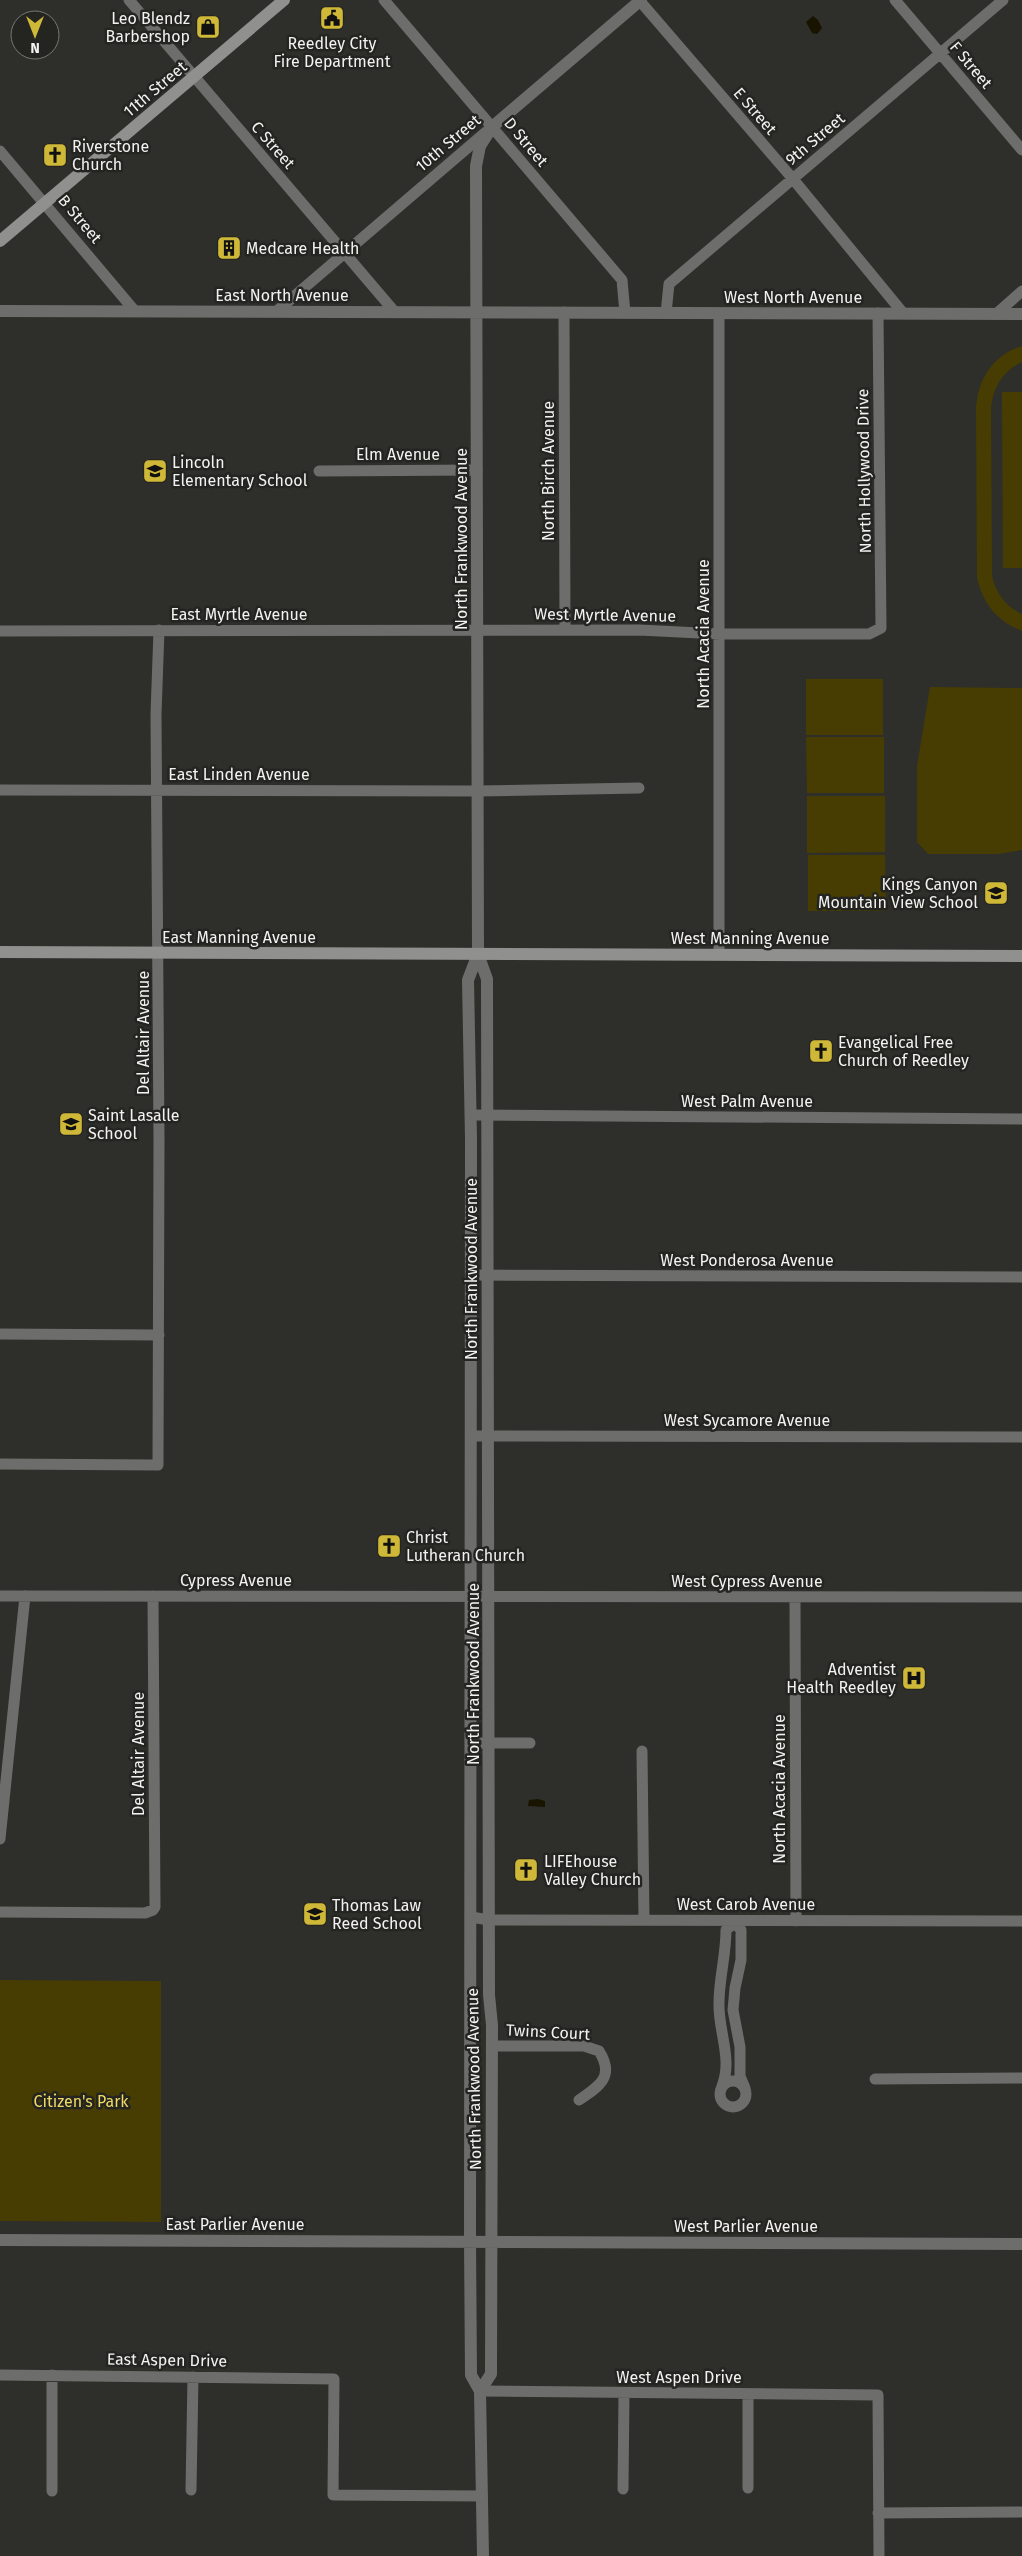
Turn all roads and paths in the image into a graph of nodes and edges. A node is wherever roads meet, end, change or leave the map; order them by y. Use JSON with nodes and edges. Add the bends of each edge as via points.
{"nodes":[{"id":1,"x":129,"y":0,"type":"edge"},
{"id":2,"x":284,"y":0,"type":"edge"},
{"id":3,"x":384,"y":0,"type":"edge"},
{"id":4,"x":640,"y":0,"type":"edge"},
{"id":5,"x":895,"y":0,"type":"edge"},
{"id":6,"x":1003,"y":0,"type":"edge"},
{"id":7,"x":940,"y":54,"type":"junction"},
{"id":8,"x":194,"y":78,"type":"junction"},
{"id":9,"x":492,"y":127,"type":"junction"},
{"id":10,"x":1022,"y":150,"type":"edge"},
{"id":11,"x":0,"y":151,"type":"edge"},
{"id":12,"x":793,"y":179,"type":"junction"},
{"id":13,"x":45,"y":203,"type":"junction"},
{"id":14,"x":0,"y":241,"type":"edge"},
{"id":15,"x":344,"y":252,"type":"junction"},
{"id":16,"x":1022,"y":291,"type":"edge"},
{"id":17,"x":134,"y":310,"type":"junction"},
{"id":18,"x":0,"y":311,"type":"edge"},
{"id":19,"x":277,"y":311,"type":"junction"},
{"id":20,"x":394,"y":311,"type":"junction"},
{"id":21,"x":478,"y":312,"type":"junction"},
{"id":22,"x":564,"y":312,"type":"junction"},
{"id":23,"x":626,"y":313,"type":"junction"},
{"id":24,"x":666,"y":313,"type":"junction"},
{"id":25,"x":719,"y":313,"type":"junction"},
{"id":26,"x":878,"y":313,"type":"junction"},
{"id":27,"x":903,"y":313,"type":"junction"},
{"id":28,"x":996,"y":314,"type":"junction"},
{"id":29,"x":1022,"y":314,"type":"edge"},
{"id":30,"x":477,"y":470,"type":"junction"},
{"id":31,"x":319,"y":471,"type":"dead end"},
{"id":32,"x":882,"y":628,"type":"joint"},
{"id":33,"x":159,"y":630,"type":"junction"},
{"id":34,"x":477,"y":630,"type":"junction"},
{"id":35,"x":565,"y":630,"type":"junction"},
{"id":36,"x":0,"y":631,"type":"edge"},
{"id":37,"x":720,"y":634,"type":"junction"},
{"id":38,"x":639,"y":788,"type":"dead end"},
{"id":39,"x":0,"y":790,"type":"edge"},
{"id":40,"x":158,"y":790,"type":"junction"},
{"id":41,"x":477,"y":791,"type":"junction"},
{"id":42,"x":0,"y":952,"type":"edge"},
{"id":43,"x":159,"y":953,"type":"junction"},
{"id":44,"x":478,"y":954,"type":"junction"},
{"id":45,"x":719,"y":954,"type":"junction"},
{"id":46,"x":1022,"y":956,"type":"edge"},
{"id":47,"x":471,"y":1115,"type":"junction"},
{"id":48,"x":488,"y":1115,"type":"junction"},
{"id":49,"x":1022,"y":1119,"type":"edge"},
{"id":50,"x":471,"y":1275,"type":"junction"},
{"id":51,"x":487,"y":1275,"type":"junction"},
{"id":52,"x":1022,"y":1277,"type":"edge"},
{"id":53,"x":0,"y":1334,"type":"edge"},
{"id":54,"x":159,"y":1335,"type":"junction"},
{"id":55,"x":471,"y":1436,"type":"junction"},
{"id":56,"x":488,"y":1436,"type":"junction"},
{"id":57,"x":1022,"y":1437,"type":"edge"},
{"id":58,"x":0,"y":1464,"type":"edge"},
{"id":59,"x":0,"y":1596,"type":"edge"},
{"id":60,"x":24,"y":1596,"type":"junction"},
{"id":61,"x":153,"y":1596,"type":"junction"},
{"id":62,"x":489,"y":1596,"type":"junction"},
{"id":63,"x":795,"y":1597,"type":"junction"},
{"id":64,"x":1022,"y":1597,"type":"edge"},
{"id":65,"x":471,"y":1598,"type":"junction"},
{"id":66,"x":471,"y":1743,"type":"junction"},
{"id":67,"x":490,"y":1743,"type":"junction"},
{"id":68,"x":530,"y":1743,"type":"dead end"},
{"id":69,"x":642,"y":1751,"type":"dead end"},
{"id":70,"x":0,"y":1839,"type":"edge"},
{"id":71,"x":0,"y":1912,"type":"edge"},
{"id":72,"x":471,"y":1917,"type":"junction"},
{"id":73,"x":489,"y":1920,"type":"junction"},
{"id":74,"x":644,"y":1920,"type":"junction"},
{"id":75,"x":796,"y":1921,"type":"junction"},
{"id":76,"x":1022,"y":1921,"type":"edge"},
{"id":77,"x":731,"y":1925,"type":"junction"},
{"id":78,"x":492,"y":2046,"type":"junction"},
{"id":79,"x":1022,"y":2078,"type":"edge"},
{"id":80,"x":875,"y":2079,"type":"dead end"},
{"id":81,"x":722,"y":2086,"type":"junction"},
{"id":82,"x":744,"y":2088,"type":"junction"},
{"id":83,"x":579,"y":2100,"type":"dead end"},
{"id":84,"x":0,"y":2240,"type":"edge"},
{"id":85,"x":470,"y":2241,"type":"junction"},
{"id":86,"x":490,"y":2241,"type":"junction"},
{"id":87,"x":1022,"y":2244,"type":"edge"},
{"id":88,"x":0,"y":2375,"type":"edge"},
{"id":89,"x":52,"y":2375,"type":"junction"},
{"id":90,"x":193,"y":2377,"type":"junction"},
{"id":91,"x":480,"y":2392,"type":"junction"},
{"id":92,"x":624,"y":2393,"type":"junction"},
{"id":93,"x":748,"y":2394,"type":"junction"},
{"id":94,"x":748,"y":2488,"type":"dead end"},
{"id":95,"x":623,"y":2489,"type":"dead end"},
{"id":96,"x":191,"y":2490,"type":"dead end"},
{"id":97,"x":52,"y":2491,"type":"dead end"},
{"id":98,"x":482,"y":2496,"type":"junction"},
{"id":99,"x":878,"y":2512,"type":"junction"},
{"id":100,"x":1022,"y":2512,"type":"edge"},
{"id":101,"x":483,"y":2556,"type":"edge"},
{"id":102,"x":879,"y":2556,"type":"edge"}],
"edges":[{"from":1,"to":8,"type":"street","name":"C Street"},
{"from":2,"to":8,"type":"main road","name":"11th Street"},
{"from":3,"to":9,"type":"street","name":"D Street"},
{"from":4,"to":9,"type":"street","name":"10th Street"},
{"from":4,"to":12,"type":"street","name":"E Street"},
{"from":5,"to":7,"type":"street","name":"F Street"},
{"from":6,"to":7,"type":"street","name":"9th Street"},
{"from":7,"to":10,"type":"street","name":"F Street"},
{"from":7,"to":12,"type":"street","name":"9th Street"},
{"from":8,"to":13,"type":"main road","name":"11th Street"},
{"from":8,"to":15,"type":"street","name":"C Street"},
{"from":9,"to":15,"type":"street","name":"10th Street"},
{"from":9,"to":21,"type":"street","name":"North Frankwood Avenue","via":[[480,146],[476,166]]},
{"from":9,"to":23,"type":"street","name":"D Street","via":[[622,280]]},
{"from":11,"to":13,"type":"street","name":"B Street"},
{"from":12,"to":24,"type":"street","name":"9th Street","via":[[670,284]]},
{"from":12,"to":27,"type":"street","name":"E Street"},
{"from":13,"to":14,"type":"main road","name":"11th Street"},
{"from":13,"to":17,"type":"street","name":"B Street"},
{"from":15,"to":19,"type":"street","name":"10th Street"},
{"from":15,"to":20,"type":"street","name":"C Street"},
{"from":16,"to":28,"type":"street"},
{"from":17,"to":18,"type":"street","name":"East North Avenue"},
{"from":17,"to":19,"type":"street","name":"East North Avenue"},
{"from":19,"to":20,"type":"street","name":"East North Avenue"},
{"from":20,"to":21,"type":"street","name":"East North Avenue"},
{"from":21,"to":22,"type":"street","name":"East North Avenue"},
{"from":21,"to":30,"type":"street","name":"North Frankwood Avenue"},
{"from":22,"to":23,"type":"street","name":"West North Avenue"},
{"from":22,"to":35,"type":"street","name":"North Birch Avenue"},
{"from":23,"to":24,"type":"street","name":"West North Avenue"},
{"from":24,"to":25,"type":"street","name":"West North Avenue"},
{"from":25,"to":26,"type":"street","name":"West North Avenue"},
{"from":25,"to":37,"type":"street","name":"North Acacia Avenue"},
{"from":26,"to":27,"type":"street","name":"West North Avenue"},
{"from":26,"to":32,"type":"street","name":"North Hollywood Drive"},
{"from":27,"to":28,"type":"street","name":"West North Avenue"},
{"from":28,"to":29,"type":"street","name":"West North Avenue"},
{"from":30,"to":31,"type":"street","name":"Elm Avenue"},
{"from":30,"to":34,"type":"street","name":"North Frankwood Avenue"},
{"from":32,"to":37,"type":"street","name":"West Myrtle Avenue","via":[[869,634]]},
{"from":33,"to":34,"type":"street","name":"East Myrtle Avenue"},
{"from":33,"to":36,"type":"street","name":"East Myrtle Avenue"},
{"from":33,"to":40,"type":"street","name":"Del Altair Avenue"},
{"from":34,"to":35,"type":"street","name":"West Myrtle Avenue"},
{"from":34,"to":41,"type":"street","name":"North Frankwood Avenue"},
{"from":35,"to":37,"type":"street","name":"West Myrtle Avenue"},
{"from":37,"to":45,"type":"street","name":"North Acacia Avenue"},
{"from":38,"to":41,"type":"street","name":"East Linden Avenue"},
{"from":39,"to":40,"type":"street","name":"East Linden Avenue"},
{"from":40,"to":41,"type":"street","name":"East Linden Avenue"},
{"from":40,"to":43,"type":"street","name":"Del Altair Avenue"},
{"from":41,"to":44,"type":"street","name":"North Frankwood Avenue"},
{"from":42,"to":43,"type":"main road","name":"East Manning Avenue"},
{"from":43,"to":44,"type":"main road","name":"East Manning Avenue"},
{"from":43,"to":54,"type":"street","name":"Del Altair Avenue"},
{"from":44,"to":45,"type":"main road","name":"West Manning Avenue"},
{"from":44,"to":47,"type":"street","name":"North Frankwood Avenue","via":[[468,980]]},
{"from":44,"to":48,"type":"street","name":"North Frankwood Avenue","via":[[487,980]]},
{"from":45,"to":46,"type":"main road","name":"West Manning Avenue"},
{"from":47,"to":48,"type":"street","name":"West Palm Avenue"},
{"from":47,"to":50,"type":"street","name":"North Frankwood Avenue"},
{"from":48,"to":49,"type":"street","name":"West Palm Avenue"},
{"from":48,"to":51,"type":"street","name":"North Frankwood Avenue"},
{"from":50,"to":51,"type":"street","name":"West Ponderosa Avenue"},
{"from":50,"to":55,"type":"street","name":"North Frankwood Avenue"},
{"from":51,"to":52,"type":"street","name":"West Ponderosa Avenue"},
{"from":51,"to":56,"type":"street","name":"North Frankwood Avenue"},
{"from":53,"to":54,"type":"street"},
{"from":54,"to":58,"type":"street","name":"Del Altair Avenue","via":[[158,1465]]},
{"from":55,"to":56,"type":"street","name":"West Sycamore Avenue"},
{"from":55,"to":65,"type":"street","name":"North Frankwood Avenue"},
{"from":56,"to":57,"type":"street","name":"West Sycamore Avenue"},
{"from":56,"to":62,"type":"street","name":"North Frankwood Avenue"},
{"from":59,"to":60,"type":"street","name":"Cypress Avenue"},
{"from":60,"to":61,"type":"street","name":"Cypress Avenue"},
{"from":60,"to":70,"type":"street"},
{"from":61,"to":65,"type":"street","name":"Cypress Avenue"},
{"from":61,"to":71,"type":"street","name":"Del Altair Avenue","via":[[156,1904],[153,1910],[145,1913]]},
{"from":62,"to":63,"type":"street","name":"West Cypress Avenue"},
{"from":62,"to":65,"type":"street","name":"West Cypress Avenue"},
{"from":62,"to":67,"type":"street","name":"North Frankwood Avenue"},
{"from":63,"to":64,"type":"street","name":"West Cypress Avenue"},
{"from":63,"to":75,"type":"street","name":"North Acacia Avenue"},
{"from":65,"to":66,"type":"street","name":"North Frankwood Avenue"},
{"from":66,"to":67,"type":"street"},
{"from":66,"to":72,"type":"street","name":"North Frankwood Avenue"},
{"from":67,"to":68,"type":"street"},
{"from":67,"to":73,"type":"street","name":"North Frankwood Avenue"},
{"from":69,"to":74,"type":"street"},
{"from":72,"to":73,"type":"street","name":"West Carob Avenue"},
{"from":72,"to":85,"type":"street","name":"North Frankwood Avenue"},
{"from":73,"to":74,"type":"street","name":"West Carob Avenue"},
{"from":73,"to":78,"type":"street","name":"North Frankwood Avenue"},
{"from":74,"to":77,"type":"street","name":"West Carob Avenue"},
{"from":75,"to":76,"type":"street","name":"West Carob Avenue"},
{"from":75,"to":77,"type":"street","name":"West Carob Avenue"},
{"from":77,"to":81,"type":"street","via":[[718,2004],[726,2061]]},
{"from":77,"to":82,"type":"street","via":[[741,1930],[741,1960],[733,2010]]},
{"from":78,"to":83,"type":"street","name":"Twins Court","via":[[584,2046],[599,2051],[607,2063],[605,2078],[596,2089]]},
{"from":78,"to":86,"type":"street","name":"North Frankwood Avenue"},
{"from":79,"to":80,"type":"street"},
{"from":81,"to":82,"type":"street","via":[[734,2081]]},
{"from":81,"to":82,"type":"street","via":[[721,2099],[731,2107],[744,2102]]},
{"from":84,"to":85,"type":"street","name":"East Parlier Avenue"},
{"from":85,"to":86,"type":"street","name":"West Parlier Avenue"},
{"from":85,"to":91,"type":"street","name":"North Frankwood Avenue","via":[[471,2375]]},
{"from":86,"to":87,"type":"street","name":"West Parlier Avenue"},
{"from":86,"to":91,"type":"street","name":"North Frankwood Avenue","via":[[491,2374]]},
{"from":88,"to":89,"type":"street","name":"East Aspen Drive"},
{"from":89,"to":90,"type":"street","name":"East Aspen Drive"},
{"from":89,"to":97,"type":"street"},
{"from":90,"to":96,"type":"street"},
{"from":90,"to":98,"type":"street","name":"East Aspen Drive","via":[[334,2379],[333,2495]]},
{"from":91,"to":92,"type":"street","name":"West Aspen Drive"},
{"from":91,"to":98,"type":"street","name":"North Frankwood Avenue"},
{"from":92,"to":93,"type":"street","name":"West Aspen Drive"},
{"from":92,"to":95,"type":"street"},
{"from":93,"to":94,"type":"street"},
{"from":93,"to":99,"type":"street","name":"West Aspen Drive","via":[[878,2395]]},
{"from":98,"to":101,"type":"street","name":"North Frankwood Avenue"},
{"from":99,"to":100,"type":"street"},
{"from":99,"to":102,"type":"street"}]}
